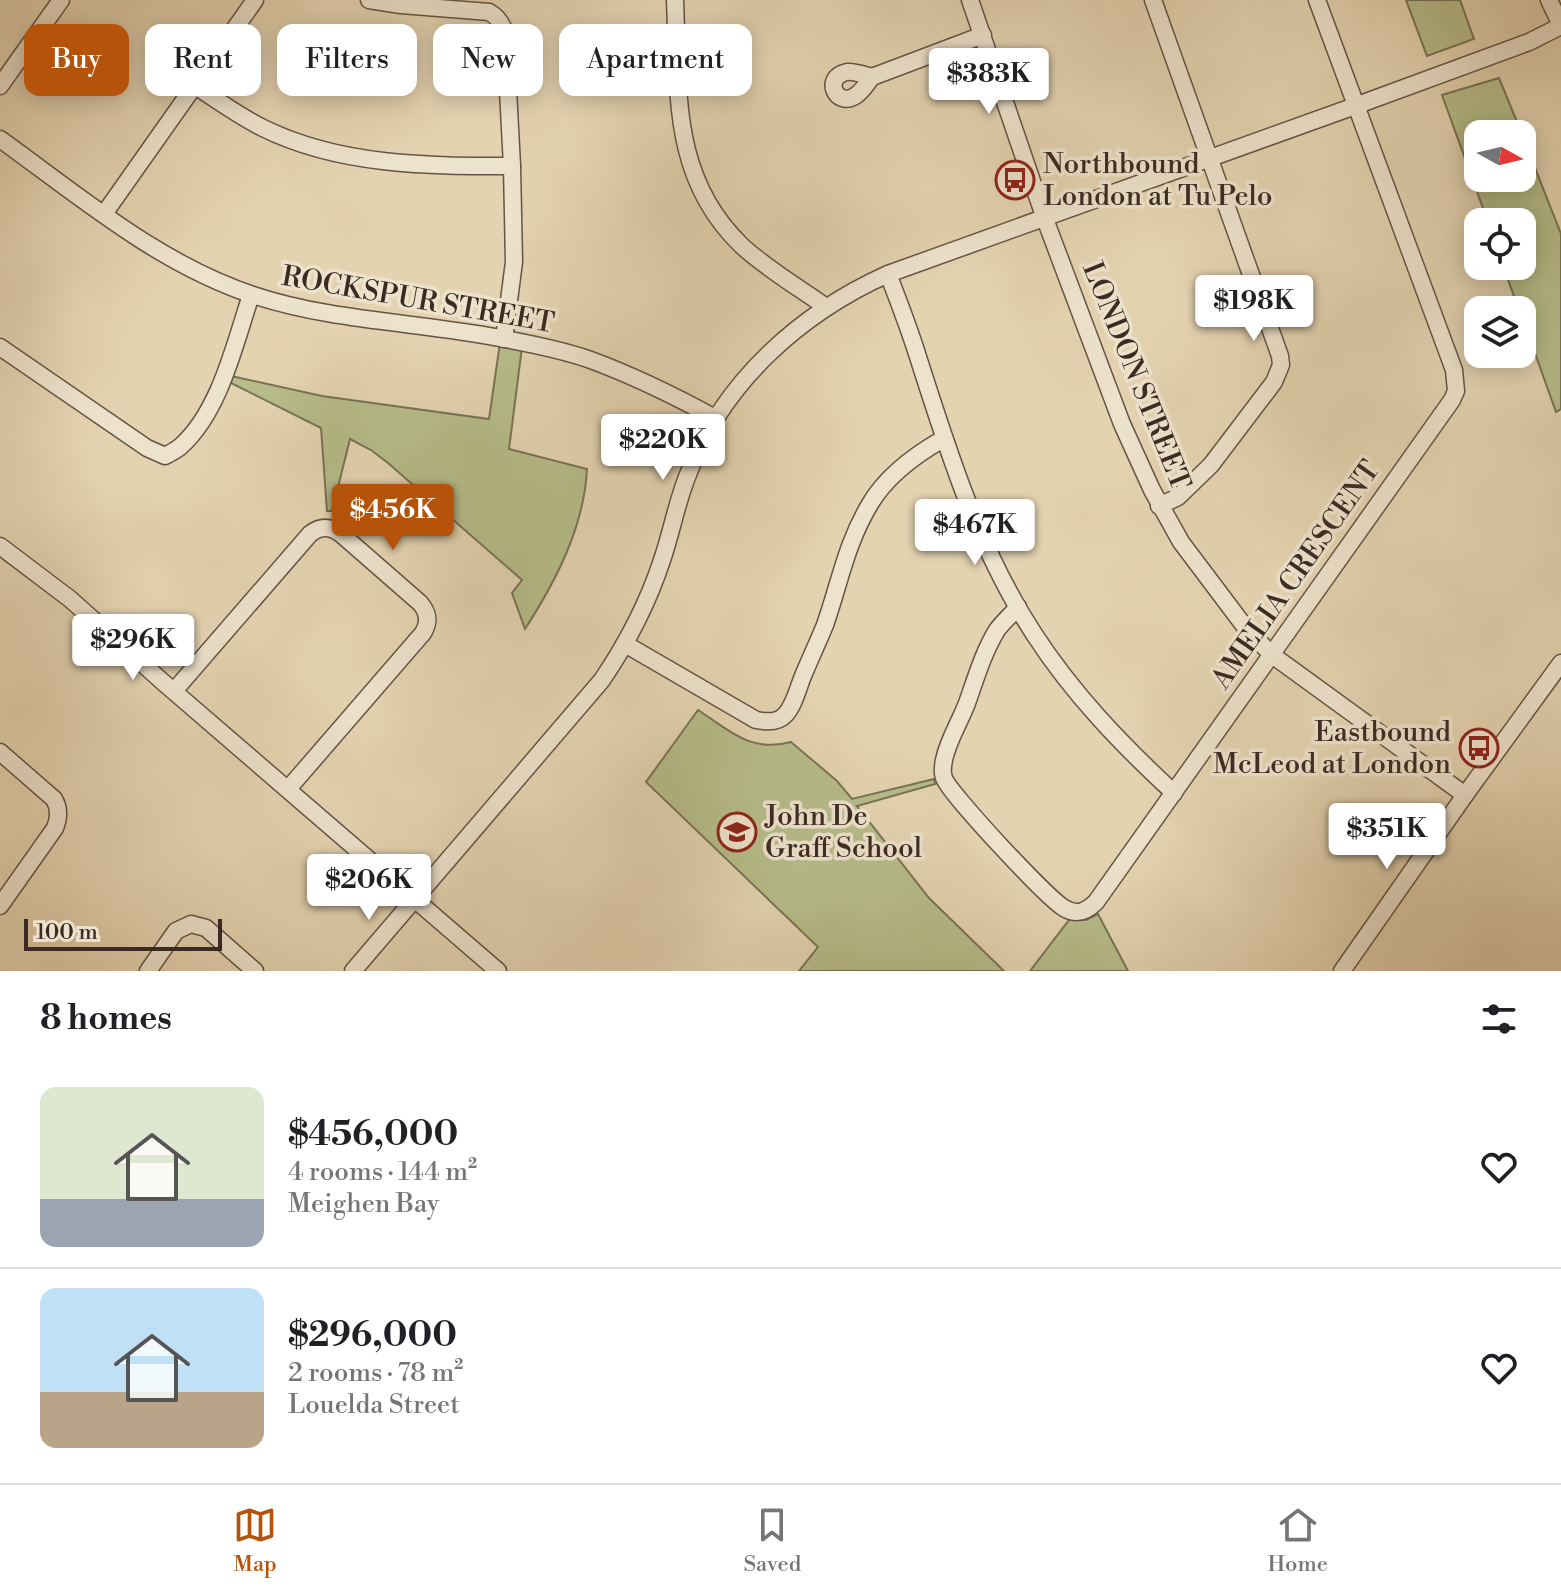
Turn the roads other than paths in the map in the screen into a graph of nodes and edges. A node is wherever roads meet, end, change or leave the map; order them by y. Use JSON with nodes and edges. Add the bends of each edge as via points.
{"nodes":[{"id":1,"x":61,"y":0,"type":"edge"},
{"id":2,"x":255,"y":0,"type":"edge"},
{"id":3,"x":369,"y":0,"type":"edge"},
{"id":4,"x":675,"y":0,"type":"edge"},
{"id":5,"x":970,"y":0,"type":"edge"},
{"id":6,"x":1153,"y":0,"type":"edge"},
{"id":7,"x":1317,"y":0,"type":"edge"},
{"id":8,"x":1549,"y":0,"type":"edge"},
{"id":9,"x":238,"y":24,"type":"edge"},
{"id":10,"x":1561,"y":26,"type":"edge"},
{"id":11,"x":983,"y":35,"type":"junction"},
{"id":12,"x":872,"y":77,"type":"dead end"},
{"id":13,"x":0,"y":86,"type":"edge"},
{"id":14,"x":186,"y":96,"type":"edge"},
{"id":15,"x":210,"y":96,"type":"edge"},
{"id":16,"x":1355,"y":106,"type":"junction"},
{"id":17,"x":0,"y":139,"type":"edge"},
{"id":18,"x":1210,"y":157,"type":"junction"},
{"id":19,"x":512,"y":166,"type":"junction"},
{"id":20,"x":104,"y":214,"type":"junction"},
{"id":21,"x":1045,"y":219,"type":"junction"},
{"id":22,"x":888,"y":274,"type":"junction"},
{"id":23,"x":251,"y":295,"type":"junction"},
{"id":24,"x":826,"y":307,"type":"junction"},
{"id":25,"x":504,"y":339,"type":"junction"},
{"id":26,"x":0,"y":347,"type":"edge"},
{"id":27,"x":715,"y":418,"type":"junction"},
{"id":28,"x":943,"y":439,"type":"junction"},
{"id":29,"x":1159,"y":506,"type":"junction"},
{"id":30,"x":0,"y":546,"type":"edge"},
{"id":31,"x":1018,"y":607,"type":"junction"},
{"id":32,"x":625,"y":644,"type":"junction"},
{"id":33,"x":1272,"y":655,"type":"junction"},
{"id":34,"x":1561,"y":663,"type":"edge"},
{"id":35,"x":174,"y":691,"type":"junction"},
{"id":36,"x":0,"y":752,"type":"edge"},
{"id":37,"x":288,"y":789,"type":"junction"},
{"id":38,"x":1174,"y":793,"type":"junction"},
{"id":39,"x":1465,"y":795,"type":"junction"},
{"id":40,"x":415,"y":900,"type":"junction"},
{"id":41,"x":0,"y":906,"type":"edge"},
{"id":42,"x":148,"y":971,"type":"edge"},
{"id":43,"x":255,"y":971,"type":"edge"},
{"id":44,"x":353,"y":971,"type":"edge"},
{"id":45,"x":498,"y":971,"type":"edge"},
{"id":46,"x":1342,"y":971,"type":"edge"}],
"edges":[{"from":1,"to":13,"type":"street"},
{"from":2,"to":9,"type":"street"},
{"from":3,"to":19,"type":"street","via":[[496,16],[505,33]]},
{"from":4,"to":24,"type":"street","via":[[681,127],[697,181],[744,248]]},
{"from":5,"to":11,"type":"street","name":"LONDON STREET"},
{"from":6,"to":18,"type":"street"},
{"from":7,"to":16,"type":"street"},
{"from":8,"to":10,"type":"street"},
{"from":10,"to":16,"type":"street"},
{"from":11,"to":12,"type":"street"},
{"from":11,"to":21,"type":"street","name":"LONDON STREET"},
{"from":14,"to":20,"type":"street"},
{"from":15,"to":19,"type":"street","via":[[264,128],[318,149],[394,163]]},
{"from":16,"to":18,"type":"street"},
{"from":16,"to":33,"type":"street","name":"AMELIA CRESCENT","via":[[1454,370],[1456,391]]},
{"from":17,"to":20,"type":"street","name":"ROCKSPUR STREET"},
{"from":18,"to":21,"type":"street"},
{"from":18,"to":29,"type":"street","via":[[1281,365],[1274,382],[1211,465],[1178,497]]},
{"from":19,"to":25,"type":"street","via":[[514,262]]},
{"from":20,"to":23,"type":"street","name":"ROCKSPUR STREET","via":[[182,264]]},
{"from":21,"to":22,"type":"street"},
{"from":21,"to":29,"type":"street","name":"LONDON STREET","via":[[1122,424]]},
{"from":22,"to":24,"type":"street"},
{"from":22,"to":28,"type":"street"},
{"from":23,"to":25,"type":"street","name":"ROCKSPUR STREET","via":[[317,311]]},
{"from":23,"to":26,"type":"street","via":[[214,401],[180,447],[165,456]]},
{"from":24,"to":27,"type":"street","via":[[777,346]]},
{"from":25,"to":27,"type":"street","name":"ROCKSPUR STREET","via":[[585,358]]},
{"from":27,"to":32,"type":"street","via":[[689,469],[656,578]]},
{"from":28,"to":31,"type":"street"},
{"from":28,"to":32,"type":"street","via":[[895,473],[872,500],[846,553],[825,624],[794,697],[776,721],[756,720]]},
{"from":29,"to":33,"type":"street","name":"LONDON STREET","via":[[1245,627]]},
{"from":30,"to":35,"type":"street","via":[[70,599]]},
{"from":31,"to":38,"type":"street","via":[[1090,709]]},
{"from":31,"to":38,"type":"street","name":"AMELIA CRESCENT","via":[[998,629],[978,668],[947,749],[944,779],[952,790],[1023,870],[1064,908],[1077,912],[1096,902]]},
{"from":32,"to":40,"type":"street","via":[[586,702]]},
{"from":33,"to":38,"type":"street","name":"AMELIA CRESCENT"},
{"from":33,"to":39,"type":"street","name":"LONDON STREET"},
{"from":34,"to":39,"type":"street"},
{"from":35,"to":37,"type":"street"},
{"from":35,"to":37,"type":"street","via":[[310,534],[328,528],[341,534],[420,603],[427,623]]},
{"from":36,"to":41,"type":"street","via":[[54,799],[59,816]]},
{"from":37,"to":40,"type":"street"},
{"from":39,"to":46,"type":"street"},
{"from":40,"to":44,"type":"street"},
{"from":40,"to":45,"type":"street"},
{"from":42,"to":43,"type":"street","via":[[176,931],[191,924],[206,928]]}]}
